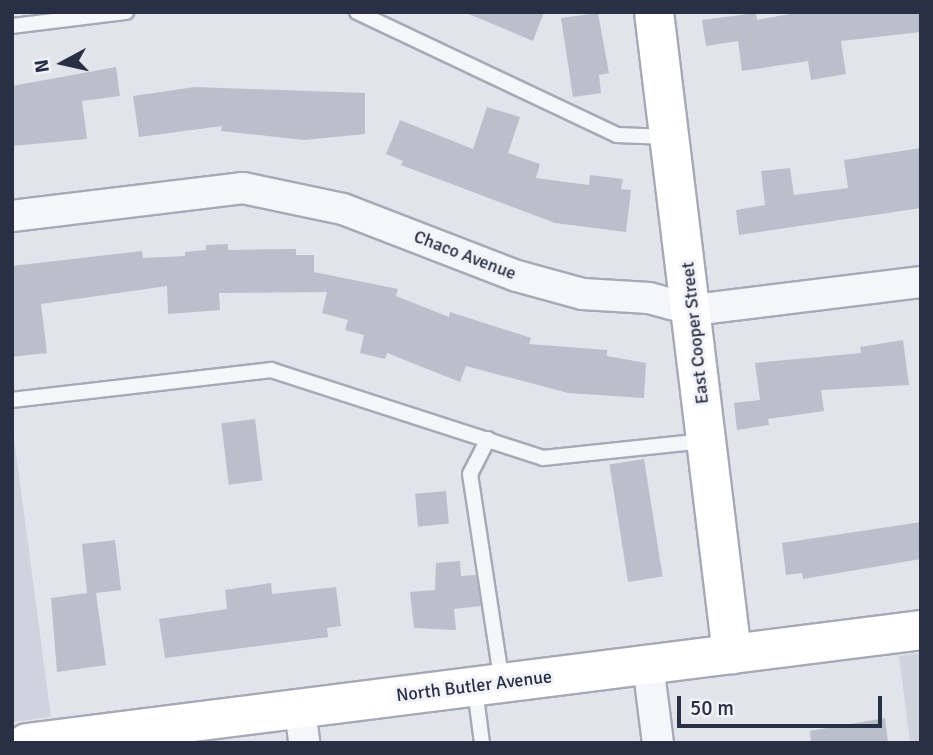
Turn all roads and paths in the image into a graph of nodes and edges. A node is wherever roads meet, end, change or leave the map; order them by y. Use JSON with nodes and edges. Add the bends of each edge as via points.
{"nodes":[{"id":1,"x":126,"y":12,"type":"edge"},
{"id":2,"x":357,"y":12,"type":"edge"},
{"id":3,"x":654,"y":12,"type":"edge"},
{"id":4,"x":12,"y":26,"type":"edge"},
{"id":5,"x":671,"y":138,"type":"junction"},
{"id":6,"x":12,"y":216,"type":"edge"},
{"id":7,"x":921,"y":282,"type":"edge"},
{"id":8,"x":693,"y":310,"type":"junction"},
{"id":9,"x":12,"y":400,"type":"edge"},
{"id":10,"x":488,"y":439,"type":"junction"},
{"id":11,"x":706,"y":441,"type":"junction"},
{"id":12,"x":921,"y":630,"type":"edge"},
{"id":13,"x":732,"y":654,"type":"junction"},
{"id":14,"x":648,"y":664,"type":"junction"},
{"id":15,"x":489,"y":684,"type":"junction"},
{"id":16,"x":302,"y":725,"type":"edge"},
{"id":17,"x":129,"y":736,"type":"edge"},
{"id":18,"x":27,"y":743,"type":"edge"},
{"id":19,"x":482,"y":743,"type":"edge"},
{"id":20,"x":658,"y":743,"type":"edge"}],
"edges":[{"from":1,"to":4,"type":"lane"},
{"from":2,"to":5,"type":"lane","via":[[617,135]]},
{"from":3,"to":5,"type":"main road","name":"East Cooper Street"},
{"from":5,"to":8,"type":"main road","name":"East Cooper Street"},
{"from":6,"to":8,"type":"street","name":"Chaco Avenue","via":[[243,188],[288,193],[530,279],[583,294],[649,298]]},
{"from":7,"to":8,"type":"street","name":"Chaco Avenue"},
{"from":8,"to":11,"type":"main road","name":"East Cooper Street"},
{"from":9,"to":10,"type":"lane","via":[[271,370]]},
{"from":10,"to":11,"type":"lane","via":[[543,458]]},
{"from":10,"to":15,"type":"lane","via":[[470,474]]},
{"from":11,"to":13,"type":"main road","name":"East Cooper Street"},
{"from":12,"to":13,"type":"main road","name":"North Butler Avenue"},
{"from":13,"to":14,"type":"main road","name":"North Butler Avenue"},
{"from":14,"to":15,"type":"main road","name":"North Butler Avenue"},
{"from":14,"to":20,"type":"street"},
{"from":15,"to":16,"type":"main road","name":"North Butler Avenue"},
{"from":15,"to":19,"type":"lane"},
{"from":16,"to":17,"type":"main road","name":"North Butler Avenue"},
{"from":17,"to":18,"type":"main road","name":"North Butler Avenue"}]}
